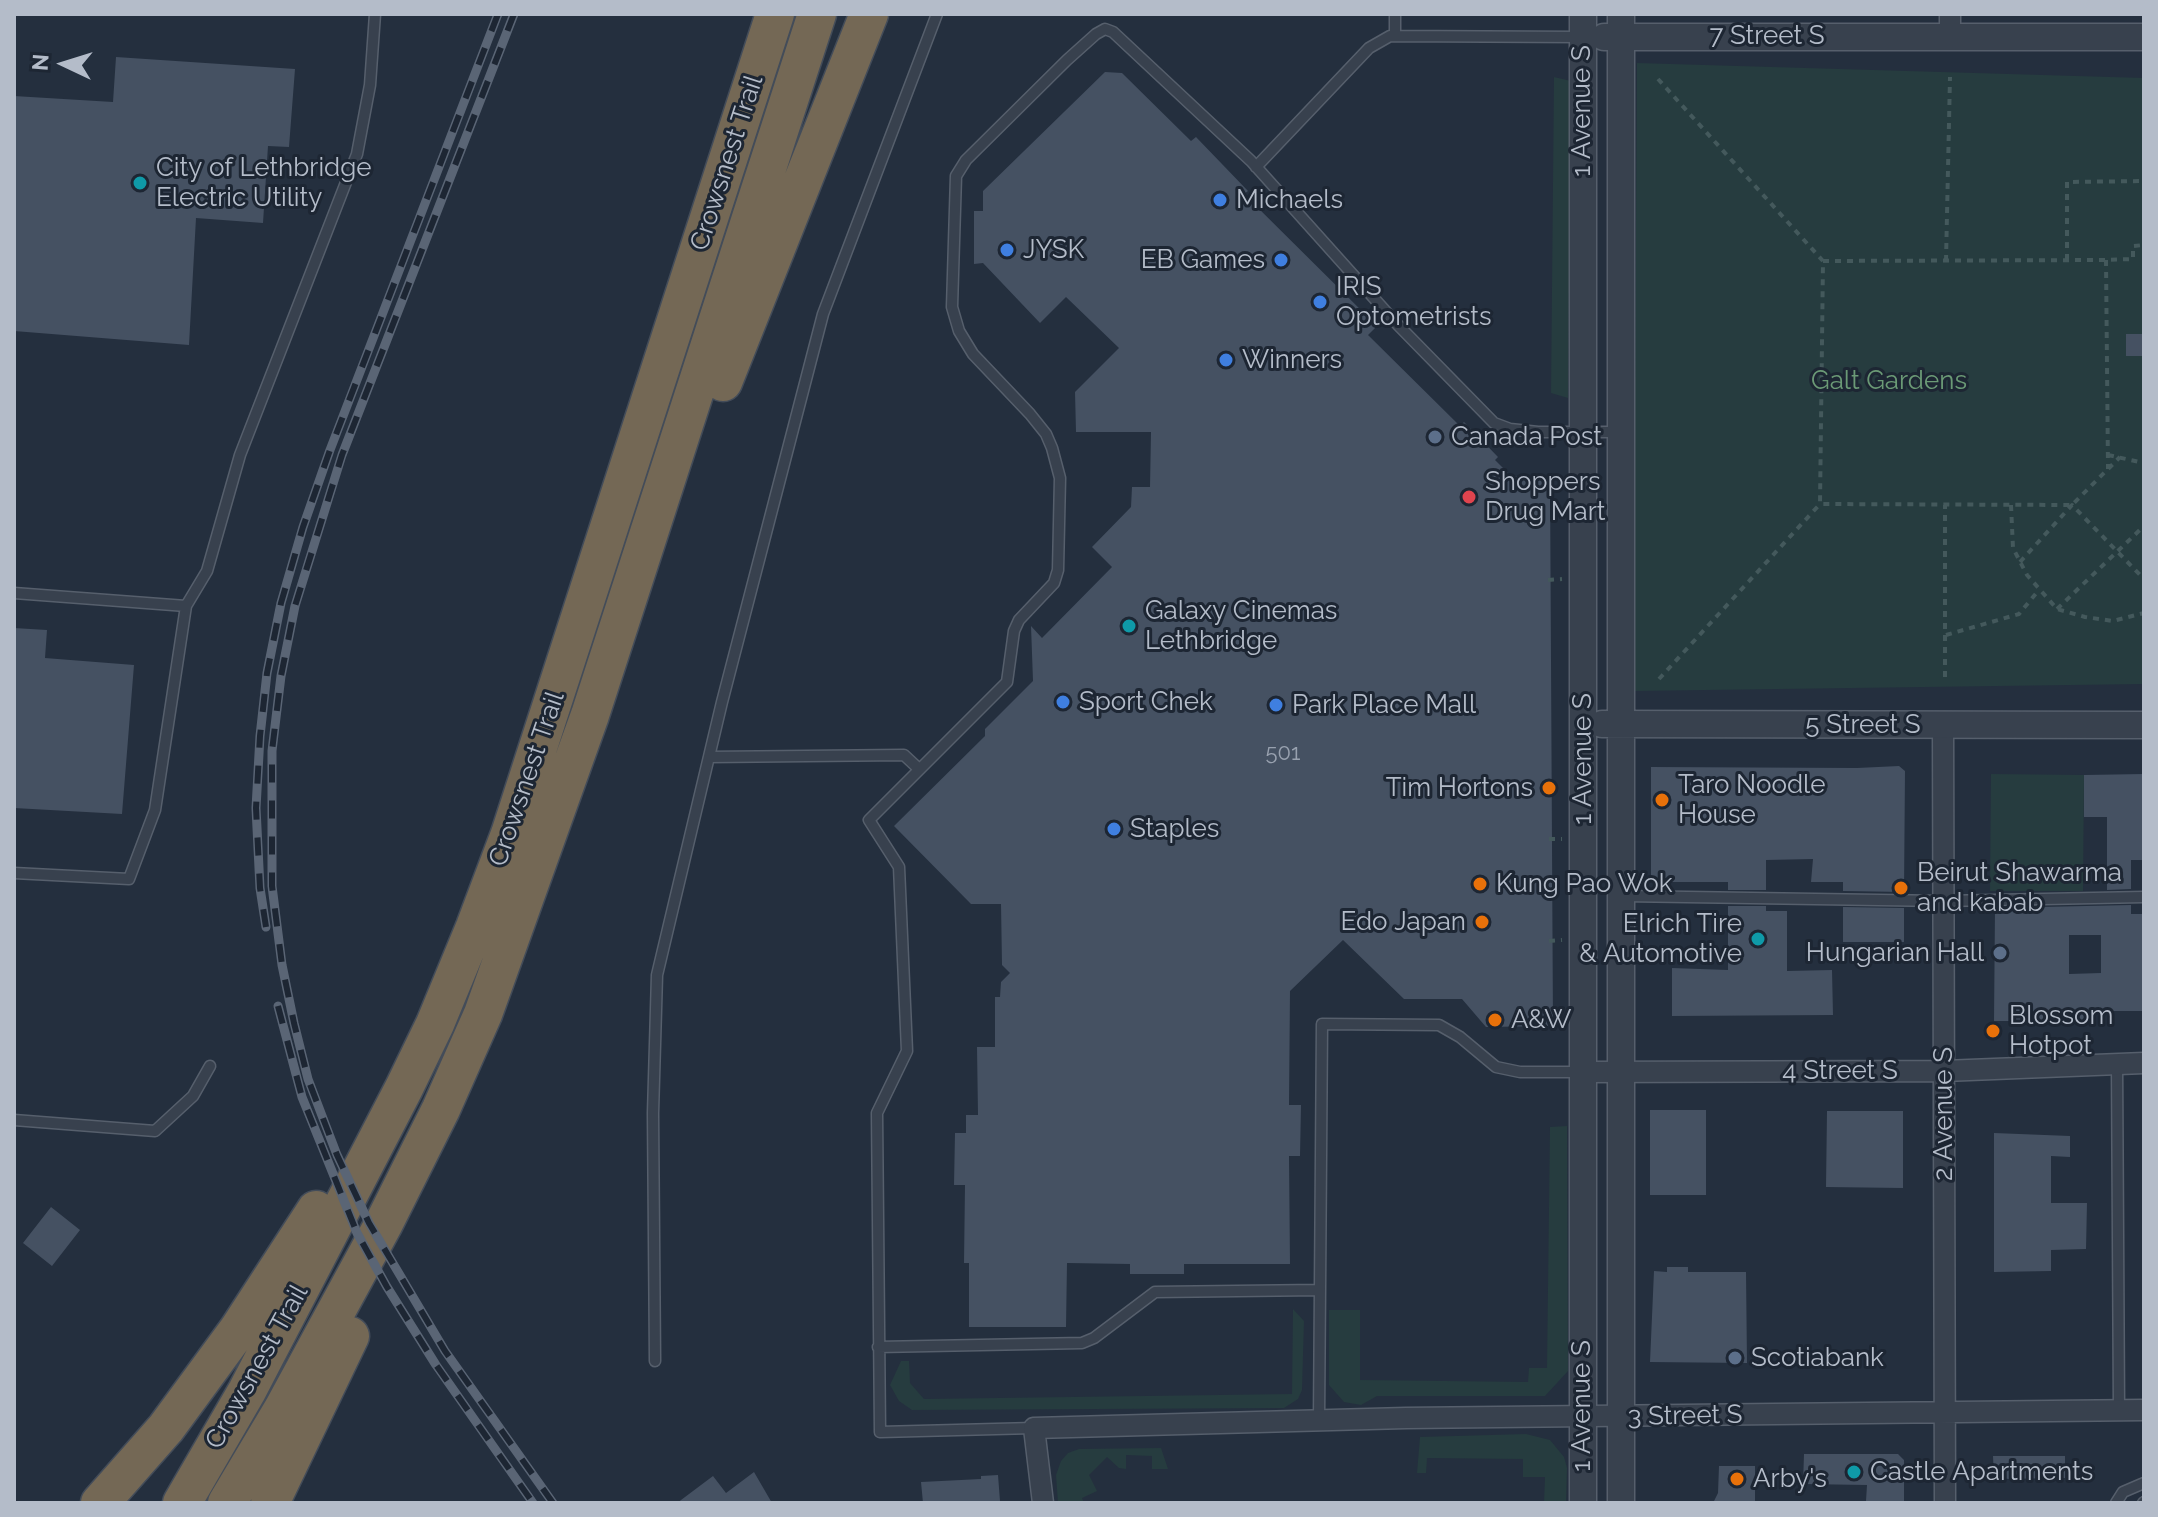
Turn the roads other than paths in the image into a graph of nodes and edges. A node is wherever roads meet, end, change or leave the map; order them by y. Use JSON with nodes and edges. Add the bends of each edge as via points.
{"nodes":[{"id":1,"x":375,"y":14,"type":"edge"},
{"id":2,"x":754,"y":14,"type":"edge"},
{"id":3,"x":775,"y":14,"type":"edge"},
{"id":4,"x":817,"y":14,"type":"edge"},
{"id":5,"x":869,"y":14,"type":"edge"},
{"id":6,"x":937,"y":14,"type":"edge"},
{"id":7,"x":1395,"y":14,"type":"edge"},
{"id":8,"x":1950,"y":25,"type":"edge"},
{"id":9,"x":1583,"y":26,"type":"edge"},
{"id":10,"x":1621,"y":26,"type":"edge"},
{"id":11,"x":1395,"y":35,"type":"junction"},
{"id":12,"x":2144,"y":37,"type":"edge"},
{"id":13,"x":1256,"y":167,"type":"junction"},
{"id":14,"x":1582,"y":432,"type":"junction"},
{"id":15,"x":1620,"y":432,"type":"junction"},
{"id":16,"x":625,"y":480,"type":"junction"},
{"id":17,"x":14,"y":593,"type":"edge"},
{"id":18,"x":186,"y":606,"type":"junction"},
{"id":19,"x":590,"y":715,"type":"junction"},
{"id":20,"x":1583,"y":724,"type":"junction"},
{"id":21,"x":1620,"y":724,"type":"junction"},
{"id":22,"x":1943,"y":725,"type":"junction"},
{"id":23,"x":2144,"y":725,"type":"edge"},
{"id":24,"x":709,"y":757,"type":"junction"},
{"id":25,"x":919,"y":769,"type":"junction"},
{"id":26,"x":510,"y":834,"type":"junction"},
{"id":27,"x":14,"y":873,"type":"edge"},
{"id":28,"x":1621,"y":896,"type":"junction"},
{"id":29,"x":2144,"y":897,"type":"edge"},
{"id":30,"x":1943,"y":901,"type":"junction"},
{"id":31,"x":2144,"y":1063,"type":"edge"},
{"id":32,"x":2117,"y":1064,"type":"junction"},
{"id":33,"x":210,"y":1066,"type":"dead end"},
{"id":34,"x":1944,"y":1071,"type":"junction"},
{"id":35,"x":1584,"y":1072,"type":"junction"},
{"id":36,"x":1620,"y":1072,"type":"junction"},
{"id":37,"x":14,"y":1120,"type":"edge"},
{"id":38,"x":1319,"y":1290,"type":"junction"},
{"id":39,"x":878,"y":1347,"type":"junction"},
{"id":40,"x":655,"y":1361,"type":"dead end"},
{"id":41,"x":2119,"y":1410,"type":"junction"},
{"id":42,"x":2144,"y":1410,"type":"edge"},
{"id":43,"x":1945,"y":1411,"type":"junction"},
{"id":44,"x":1582,"y":1416,"type":"junction"},
{"id":45,"x":1620,"y":1417,"type":"junction"},
{"id":46,"x":1319,"y":1420,"type":"junction"},
{"id":47,"x":1034,"y":1428,"type":"junction"},
{"id":48,"x":2144,"y":1483,"type":"edge"},
{"id":49,"x":100,"y":1503,"type":"edge"},
{"id":50,"x":182,"y":1503,"type":"edge"},
{"id":51,"x":227,"y":1503,"type":"edge"},
{"id":52,"x":270,"y":1503,"type":"edge"},
{"id":53,"x":1043,"y":1503,"type":"edge"},
{"id":54,"x":1583,"y":1503,"type":"edge"},
{"id":55,"x":1621,"y":1503,"type":"edge"},
{"id":56,"x":1945,"y":1503,"type":"edge"},
{"id":57,"x":2116,"y":1503,"type":"edge"}],
"edges":[{"from":1,"to":18,"type":"lane","via":[[370,85],[357,154],[240,455],[207,571]]},
{"from":2,"to":16,"type":"highway"},
{"from":3,"to":16,"type":"highway","name":"Crowsnest Trail"},
{"from":4,"to":19,"type":"highway","name":"Crowsnest Trail"},
{"from":5,"to":19,"type":"highway"},
{"from":6,"to":24,"type":"lane","via":[[823,314]]},
{"from":7,"to":11,"type":"lane"},
{"from":8,"to":10,"type":"street","name":"7 Street S"},
{"from":8,"to":12,"type":"street","name":"7 Street S"},
{"from":9,"to":10,"type":"street","name":"7 Street S"},
{"from":9,"to":11,"type":"lane"},
{"from":9,"to":14,"type":"street","name":"1 Avenue S"},
{"from":10,"to":15,"type":"street","name":"1 Avenue S"},
{"from":11,"to":13,"type":"lane","via":[[1369,48]]},
{"from":13,"to":14,"type":"lane","via":[[1494,423],[1510,429]]},
{"from":13,"to":25,"type":"lane","via":[[1122,39],[1105,29],[1011,114],[956,176],[952,307],[973,354],[1030,414],[1052,448],[1060,478],[1058,570],[1054,583],[1019,620],[1007,682]]},
{"from":14,"to":15,"type":"lane"},
{"from":14,"to":20,"type":"street","name":"1 Avenue S"},
{"from":15,"to":21,"type":"street","name":"1 Avenue S"},
{"from":16,"to":26,"type":"highway","name":"Crowsnest Trail"},
{"from":17,"to":18,"type":"lane"},
{"from":18,"to":27,"type":"lane","via":[[155,810],[129,879]]},
{"from":19,"to":51,"type":"highway","name":"Crowsnest Trail","via":[[483,1014],[441,1109],[383,1225]]},
{"from":19,"to":52,"type":"highway","via":[[541,891],[481,1055]]},
{"from":20,"to":21,"type":"street","name":"5 Street S"},
{"from":20,"to":35,"type":"street","name":"1 Avenue S"},
{"from":21,"to":22,"type":"street","name":"5 Street S"},
{"from":21,"to":28,"type":"street","name":"1 Avenue S"},
{"from":22,"to":23,"type":"street","name":"5 Street S"},
{"from":22,"to":30,"type":"street","name":"2 Avenue S"},
{"from":24,"to":25,"type":"lane","via":[[904,755]]},
{"from":24,"to":40,"type":"lane","via":[[656,984]]},
{"from":25,"to":39,"type":"lane","via":[[869,820],[899,867],[907,1051],[877,1113]]},
{"from":26,"to":49,"type":"highway","via":[[355,1144],[301,1235],[166,1428]]},
{"from":26,"to":50,"type":"highway","name":"Crowsnest Trail","via":[[404,1088],[247,1391]]},
{"from":28,"to":30,"type":"lane"},
{"from":28,"to":36,"type":"street","name":"1 Avenue S"},
{"from":29,"to":30,"type":"lane"},
{"from":30,"to":34,"type":"street","name":"2 Avenue S"},
{"from":31,"to":32,"type":"street","name":"4 Street S"},
{"from":32,"to":34,"type":"street","name":"4 Street S"},
{"from":32,"to":41,"type":"lane"},
{"from":33,"to":37,"type":"lane","via":[[193,1096],[155,1131]]},
{"from":34,"to":36,"type":"street","name":"4 Street S"},
{"from":34,"to":43,"type":"street","name":"2 Avenue S"},
{"from":35,"to":36,"type":"street","name":"4 Street S"},
{"from":35,"to":38,"type":"lane","via":[[1496,1067],[1439,1025],[1322,1024]]},
{"from":35,"to":44,"type":"street","name":"1 Avenue S"},
{"from":36,"to":45,"type":"street","name":"1 Avenue S"},
{"from":38,"to":39,"type":"lane","via":[[1155,1292],[1082,1343]]},
{"from":38,"to":46,"type":"lane"},
{"from":39,"to":47,"type":"lane","via":[[880,1432]]},
{"from":41,"to":42,"type":"street","name":"3 Street S"},
{"from":41,"to":43,"type":"street","name":"3 Street S"},
{"from":43,"to":45,"type":"street","name":"3 Street S"},
{"from":43,"to":56,"type":"street","name":"2 Avenue S"},
{"from":44,"to":45,"type":"street","name":"3 Street S"},
{"from":44,"to":46,"type":"street","name":"3 Street S"},
{"from":44,"to":54,"type":"street","name":"1 Avenue S"},
{"from":45,"to":55,"type":"street","name":"1 Avenue S"},
{"from":46,"to":47,"type":"street","name":"3 Street S"},
{"from":47,"to":53,"type":"street"},
{"from":48,"to":57,"type":"lane","via":[[2123,1492]]}]}
